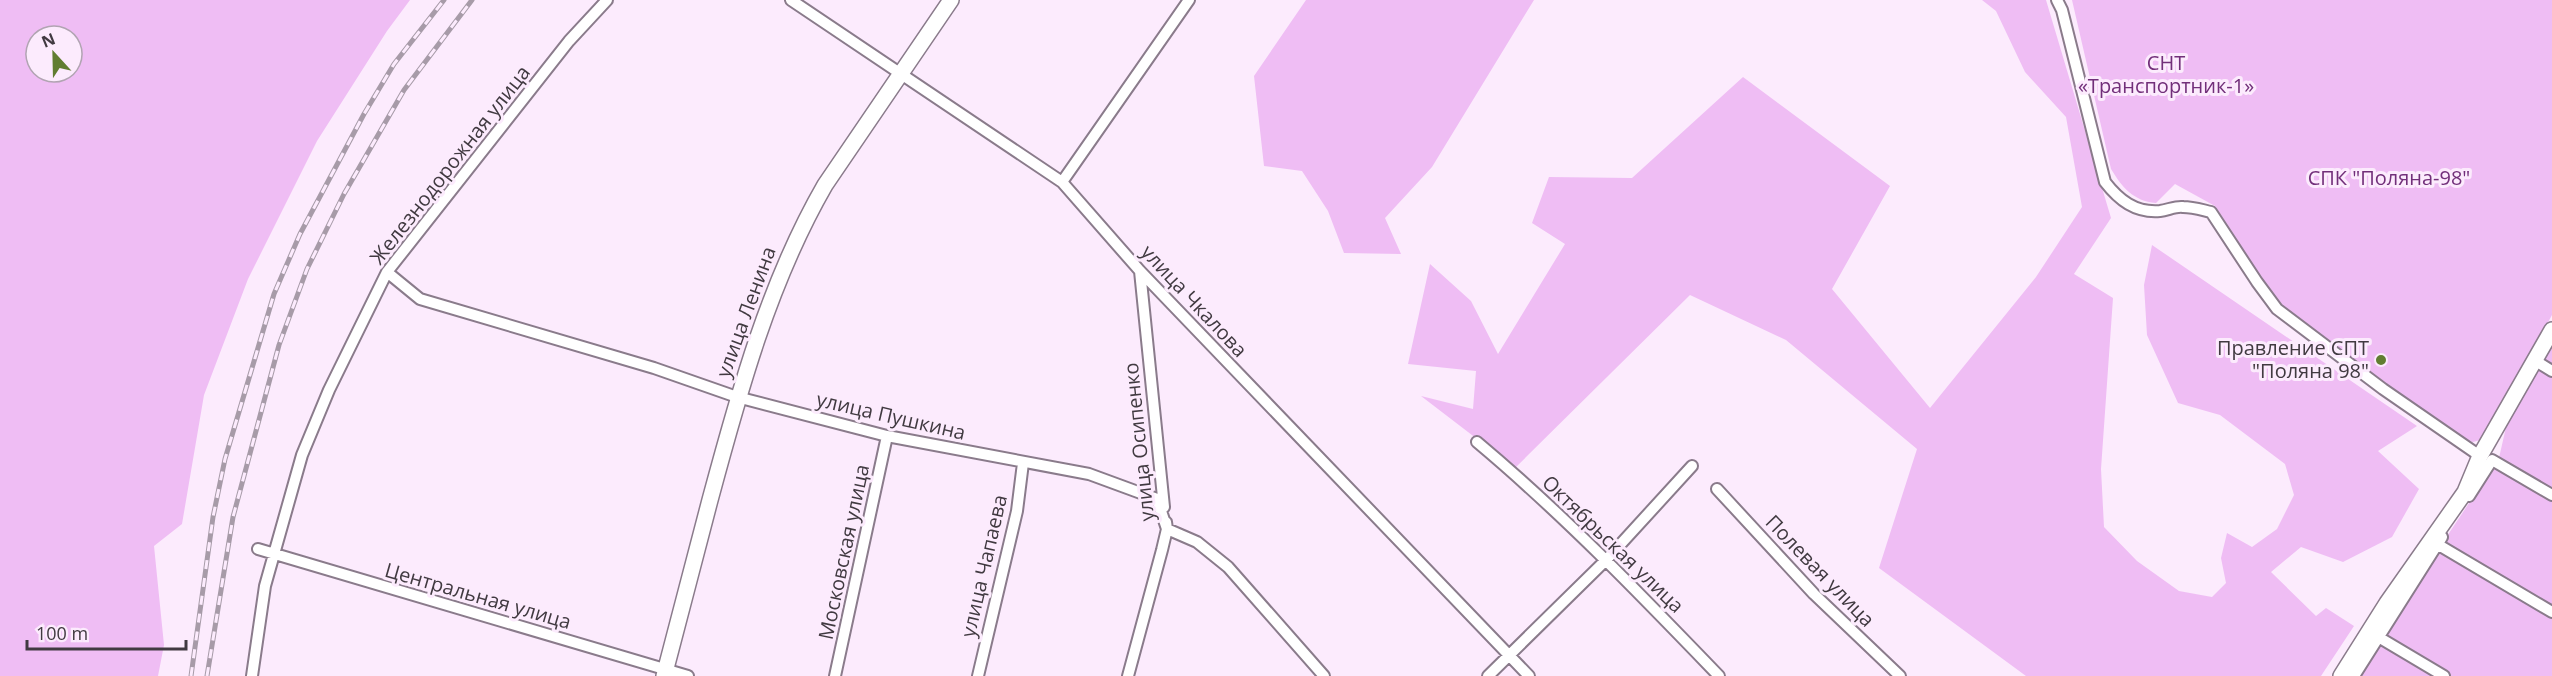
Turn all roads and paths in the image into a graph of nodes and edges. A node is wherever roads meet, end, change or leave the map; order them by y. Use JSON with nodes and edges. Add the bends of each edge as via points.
{"nodes":[{"id":1,"x":607,"y":0,"type":"edge"},
{"id":2,"x":791,"y":0,"type":"edge"},
{"id":3,"x":951,"y":0,"type":"edge"},
{"id":4,"x":1190,"y":0,"type":"edge"},
{"id":5,"x":2057,"y":0,"type":"edge"},
{"id":6,"x":900,"y":71,"type":"junction"},
{"id":7,"x":1062,"y":182,"type":"junction"},
{"id":8,"x":1140,"y":271,"type":"junction"},
{"id":9,"x":387,"y":272,"type":"junction"},
{"id":10,"x":2552,"y":330,"type":"edge"},
{"id":11,"x":2534,"y":360,"type":"junction"},
{"id":12,"x":2552,"y":371,"type":"edge"},
{"id":13,"x":737,"y":397,"type":"junction"},
{"id":14,"x":887,"y":436,"type":"junction"},
{"id":15,"x":1477,"y":442,"type":"dead end"},
{"id":16,"x":2486,"y":458,"type":"junction"},
{"id":17,"x":1023,"y":463,"type":"junction"},
{"id":18,"x":1692,"y":466,"type":"dead end"},
{"id":19,"x":1717,"y":489,"type":"dead end"},
{"id":20,"x":2552,"y":495,"type":"edge"},
{"id":21,"x":1167,"y":529,"type":"junction"},
{"id":22,"x":2437,"y":544,"type":"junction"},
{"id":23,"x":258,"y":549,"type":"dead end"},
{"id":24,"x":273,"y":555,"type":"junction"},
{"id":25,"x":1607,"y":559,"type":"junction"},
{"id":26,"x":2552,"y":612,"type":"edge"},
{"id":27,"x":2380,"y":638,"type":"junction"},
{"id":28,"x":1510,"y":656,"type":"junction"},
{"id":29,"x":665,"y":673,"type":"edge"},
{"id":30,"x":252,"y":676,"type":"edge"},
{"id":31,"x":688,"y":676,"type":"edge"},
{"id":32,"x":835,"y":676,"type":"edge"},
{"id":33,"x":978,"y":676,"type":"edge"},
{"id":34,"x":1128,"y":676,"type":"edge"},
{"id":35,"x":1324,"y":676,"type":"edge"},
{"id":36,"x":1488,"y":676,"type":"edge"},
{"id":37,"x":1529,"y":676,"type":"edge"},
{"id":38,"x":1719,"y":676,"type":"edge"},
{"id":39,"x":1900,"y":676,"type":"edge"},
{"id":40,"x":2341,"y":676,"type":"edge"},
{"id":41,"x":2354,"y":676,"type":"edge"},
{"id":42,"x":2444,"y":676,"type":"edge"}],
"edges":[{"from":1,"to":9,"type":"street","name":"Железнодорожная улица","via":[[569,41]]},
{"from":2,"to":6,"type":"street","name":"улица Чкалова"},
{"from":3,"to":6,"type":"street","name":"улица Ленина"},
{"from":4,"to":7,"type":"street"},
{"from":5,"to":16,"type":"street","via":[[2105,182],[2117,198],[2144,210],[2181,206],[2211,212],[2277,309]]},
{"from":6,"to":7,"type":"street","name":"улица Чкалова"},
{"from":6,"to":13,"type":"street","name":"улица Ленина","via":[[811,210],[783,270]]},
{"from":7,"to":8,"type":"street","name":"улица Чкалова"},
{"from":8,"to":21,"type":"street","name":"улица Осипенко"},
{"from":8,"to":28,"type":"street","name":"улица Чкалова"},
{"from":9,"to":13,"type":"street","name":"улица Пушкина","via":[[420,299],[654,368]]},
{"from":9,"to":24,"type":"street","name":"Железнодорожная улица","via":[[328,390],[302,455]]},
{"from":10,"to":11,"type":"street"},
{"from":11,"to":12,"type":"street"},
{"from":11,"to":16,"type":"street"},
{"from":13,"to":14,"type":"street","name":"улица Пушкина"},
{"from":13,"to":29,"type":"street","name":"улица Ленина"},
{"from":14,"to":17,"type":"street","name":"улица Пушкина"},
{"from":14,"to":32,"type":"street","name":"Московская улица"},
{"from":15,"to":25,"type":"street","name":"Октябрьская улица"},
{"from":16,"to":20,"type":"street"},
{"from":16,"to":22,"type":"street"},
{"from":16,"to":40,"type":"street"},
{"from":17,"to":21,"type":"street","name":"улица Пушкина","via":[[1098,476],[1147,494],[1157,499]]},
{"from":17,"to":33,"type":"street","name":"улица Чапаева","via":[[1017,511]]},
{"from":18,"to":25,"type":"street"},
{"from":19,"to":39,"type":"street","name":"Полевая улица","via":[[1814,594]]},
{"from":21,"to":34,"type":"street","name":"улица Осипенко"},
{"from":21,"to":35,"type":"street","via":[[1197,542],[1228,567]]},
{"from":22,"to":26,"type":"street"},
{"from":22,"to":27,"type":"street"},
{"from":23,"to":24,"type":"street","name":"Центральная улица"},
{"from":24,"to":29,"type":"street","name":"Центральная улица"},
{"from":24,"to":30,"type":"street","name":"Железнодорожная улица"},
{"from":25,"to":28,"type":"street"},
{"from":25,"to":38,"type":"street","name":"Октябрьская улица"},
{"from":27,"to":41,"type":"street"},
{"from":27,"to":42,"type":"street"},
{"from":28,"to":36,"type":"street"},
{"from":28,"to":37,"type":"street","name":"улица Чкалова"},
{"from":29,"to":31,"type":"street","name":"Центральная улица"}]}
